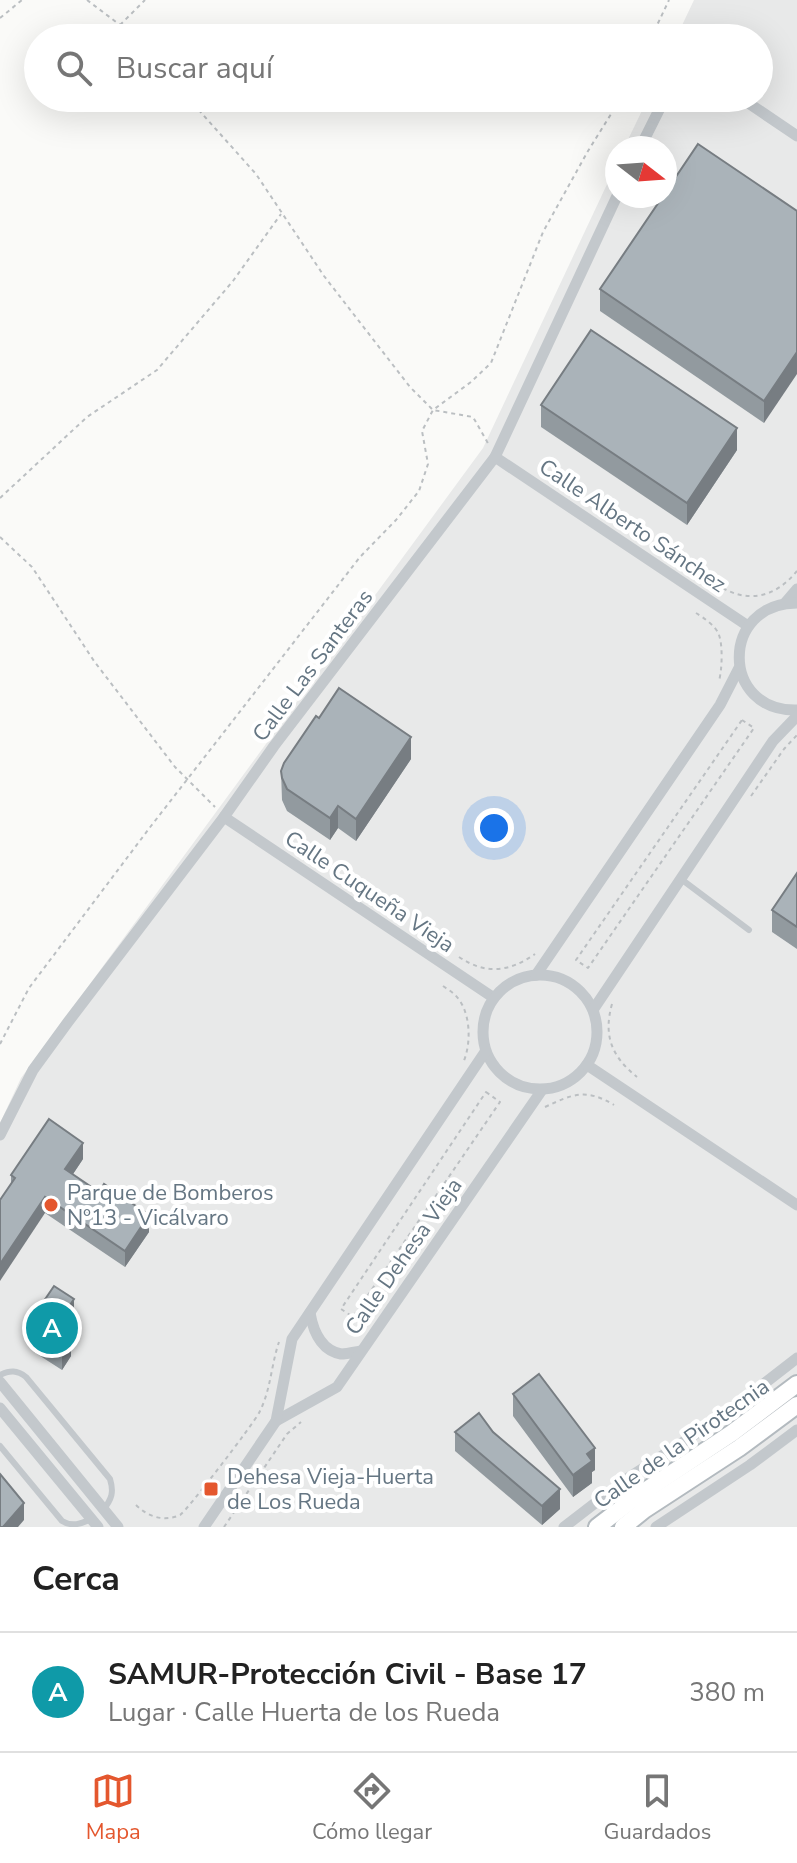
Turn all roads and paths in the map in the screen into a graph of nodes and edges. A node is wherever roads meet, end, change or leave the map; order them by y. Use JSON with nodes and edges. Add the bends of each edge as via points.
{"nodes":[{"id":1,"x":22,"y":0,"type":"edge"},
{"id":2,"x":87,"y":0,"type":"edge"},
{"id":3,"x":145,"y":0,"type":"edge"},
{"id":4,"x":669,"y":0,"type":"edge"},
{"id":5,"x":0,"y":18,"type":"edge"},
{"id":6,"x":119,"y":24,"type":"edge"},
{"id":7,"x":121,"y":24,"type":"edge"},
{"id":8,"x":658,"y":24,"type":"edge"},
{"id":9,"x":201,"y":112,"type":"edge"},
{"id":10,"x":612,"y":112,"type":"edge"},
{"id":11,"x":658,"y":112,"type":"edge"},
{"id":12,"x":762,"y":112,"type":"edge"},
{"id":13,"x":646,"y":136,"type":"edge"},
{"id":14,"x":797,"y":136,"type":"edge"},
{"id":15,"x":611,"y":208,"type":"edge"},
{"id":16,"x":281,"y":213,"type":"junction"},
{"id":17,"x":433,"y":410,"type":"junction"},
{"id":18,"x":495,"y":457,"type":"junction"},
{"id":19,"x":0,"y":498,"type":"edge"},
{"id":20,"x":0,"y":537,"type":"edge"},
{"id":21,"x":797,"y":571,"type":"edge"},
{"id":22,"x":716,"y":584,"type":"dead end"},
{"id":23,"x":797,"y":589,"type":"edge"},
{"id":24,"x":791,"y":603,"type":"edge"},
{"id":25,"x":696,"y":613,"type":"dead end"},
{"id":26,"x":748,"y":626,"type":"junction"},
{"id":27,"x":739,"y":668,"type":"junction"},
{"id":28,"x":716,"y":690,"type":"dead end"},
{"id":29,"x":797,"y":713,"type":"edge"},
{"id":30,"x":754,"y":728,"type":"joint"},
{"id":31,"x":797,"y":735,"type":"edge"},
{"id":32,"x":784,"y":749,"type":"dead end"},
{"id":33,"x":187,"y":779,"type":"junction"},
{"id":34,"x":224,"y":817,"type":"junction"},
{"id":35,"x":681,"y":879,"type":"junction"},
{"id":36,"x":749,"y":930,"type":"dead end"},
{"id":37,"x":540,"y":950,"type":"dead end"},
{"id":38,"x":459,"y":957,"type":"dead end"},
{"id":39,"x":536,"y":975,"type":"junction"},
{"id":40,"x":443,"y":986,"type":"dead end"},
{"id":41,"x":494,"y":998,"type":"junction"},
{"id":42,"x":613,"y":1001,"type":"dead end"},
{"id":43,"x":593,"y":1010,"type":"junction"},
{"id":44,"x":0,"y":1044,"type":"edge"},
{"id":45,"x":485,"y":1052,"type":"junction"},
{"id":46,"x":462,"y":1064,"type":"dead end"},
{"id":47,"x":587,"y":1065,"type":"junction"},
{"id":48,"x":637,"y":1077,"type":"dead end"},
{"id":49,"x":542,"y":1090,"type":"junction"},
{"id":50,"x":500,"y":1102,"type":"joint"},
{"id":51,"x":614,"y":1105,"type":"dead end"},
{"id":52,"x":544,"y":1107,"type":"dead end"},
{"id":53,"x":0,"y":1135,"type":"edge"},
{"id":54,"x":797,"y":1205,"type":"edge"},
{"id":55,"x":310,"y":1313,"type":"junction"},
{"id":56,"x":279,"y":1341,"type":"dead end"},
{"id":57,"x":361,"y":1351,"type":"junction"},
{"id":58,"x":797,"y":1358,"type":"edge"},
{"id":59,"x":0,"y":1375,"type":"edge"},
{"id":60,"x":0,"y":1382,"type":"edge"},
{"id":61,"x":797,"y":1384,"type":"edge"},
{"id":62,"x":797,"y":1405,"type":"edge"},
{"id":63,"x":0,"y":1408,"type":"edge"},
{"id":64,"x":308,"y":1415,"type":"dead end"},
{"id":65,"x":276,"y":1421,"type":"junction"},
{"id":66,"x":797,"y":1430,"type":"edge"},
{"id":67,"x":0,"y":1446,"type":"edge"},
{"id":68,"x":136,"y":1505,"type":"dead end"},
{"id":69,"x":103,"y":1510,"type":"junction"},
{"id":70,"x":95,"y":1523,"type":"edge"},
{"id":71,"x":118,"y":1527,"type":"edge"},
{"id":72,"x":204,"y":1527,"type":"edge"},
{"id":73,"x":224,"y":1527,"type":"edge"},
{"id":74,"x":564,"y":1527,"type":"edge"},
{"id":75,"x":597,"y":1527,"type":"edge"},
{"id":76,"x":623,"y":1527,"type":"edge"},
{"id":77,"x":656,"y":1527,"type":"edge"}],
"edges":[{"from":1,"to":5,"type":"path"},
{"from":2,"to":6,"type":"path"},
{"from":3,"to":7,"type":"path"},
{"from":4,"to":8,"type":"path"},
{"from":9,"to":16,"type":"path","via":[[256,174]]},
{"from":10,"to":17,"type":"path","via":[[543,232],[491,363]]},
{"from":11,"to":13,"type":"street"},
{"from":12,"to":14,"type":"street"},
{"from":15,"to":18,"type":"street","name":"Calle Las Santeras"},
{"from":16,"to":17,"type":"path","via":[[371,338]]},
{"from":16,"to":19,"type":"path","via":[[233,281],[157,370],[87,417]]},
{"from":17,"to":18,"type":"path","via":[[473,417]]},
{"from":17,"to":33,"type":"path","via":[[422,431],[428,464],[419,491],[360,557]]},
{"from":18,"to":26,"type":"street","name":"Calle Alberto Sánchez"},
{"from":18,"to":34,"type":"street","name":"Calle Las Santeras"},
{"from":20,"to":33,"type":"path","via":[[32,567],[94,661]]},
{"from":21,"to":22,"type":"path","via":[[778,589],[752,597]]},
{"from":23,"to":24,"type":"street"},
{"from":24,"to":26,"type":"street","via":[[771,607]]},
{"from":25,"to":28,"type":"path","via":[[719,634],[721,675]]},
{"from":26,"to":27,"type":"street","via":[[741,639]]},
{"from":27,"to":29,"type":"street","via":[[756,697]]},
{"from":27,"to":39,"type":"street","via":[[720,705]]},
{"from":29,"to":35,"type":"street"},
{"from":30,"to":30,"type":"path","via":[[588,968],[576,960],[742,720]]},
{"from":31,"to":32,"type":"path"},
{"from":33,"to":34,"type":"path"},
{"from":33,"to":44,"type":"path","via":[[29,988]]},
{"from":34,"to":41,"type":"street","name":"Calle Cuqueña Vieja"},
{"from":34,"to":53,"type":"street","name":"Calle Las Santeras","via":[[42,1058]]},
{"from":35,"to":36,"type":"lane"},
{"from":35,"to":43,"type":"street"},
{"from":37,"to":38,"type":"path","via":[[497,970],[471,966]]},
{"from":39,"to":41,"type":"street","via":[[505,986]]},
{"from":39,"to":43,"type":"street","via":[[570,983]]},
{"from":40,"to":46,"type":"path","via":[[455,994],[468,1023]]},
{"from":41,"to":45,"type":"street","via":[[485,1014]]},
{"from":42,"to":48,"type":"path","via":[[612,1045]]},
{"from":43,"to":47,"type":"street","via":[[595,1048]]},
{"from":45,"to":49,"type":"street","via":[[507,1080]]},
{"from":45,"to":55,"type":"street","name":"Calle Dehesa Vieja"},
{"from":47,"to":49,"type":"street","via":[[559,1087]]},
{"from":47,"to":54,"type":"street"},
{"from":49,"to":57,"type":"street","name":"Calle Dehesa Vieja"},
{"from":50,"to":50,"type":"path","via":[[353,1317],[341,1309],[486,1092]]},
{"from":51,"to":52,"type":"path","via":[[587,1093]]},
{"from":55,"to":57,"type":"street","via":[[322,1344],[340,1354]]},
{"from":55,"to":65,"type":"street","name":"Calle Dehesa Vieja","via":[[292,1339]]},
{"from":56,"to":68,"type":"path","via":[[258,1415],[183,1514],[162,1519]]},
{"from":57,"to":65,"type":"street","name":"Calle Dehesa Vieja","via":[[337,1387]]},
{"from":58,"to":74,"type":"street","name":"Calle de la Pirotecnia"},
{"from":59,"to":69,"type":"lane","via":[[8,1371],[26,1377],[110,1479],[113,1490]]},
{"from":60,"to":69,"type":"street"},
{"from":61,"to":75,"type":"main road","name":"Calle de la Pirotecnia"},
{"from":62,"to":76,"type":"main road","name":"Calle de la Pirotecnia"},
{"from":63,"to":70,"type":"street"},
{"from":64,"to":73,"type":"path","via":[[287,1434]]},
{"from":65,"to":72,"type":"street","name":"Calle Dehesa Vieja"},
{"from":66,"to":77,"type":"street"},
{"from":67,"to":70,"type":"lane","via":[[62,1521]]},
{"from":69,"to":71,"type":"street"}]}
